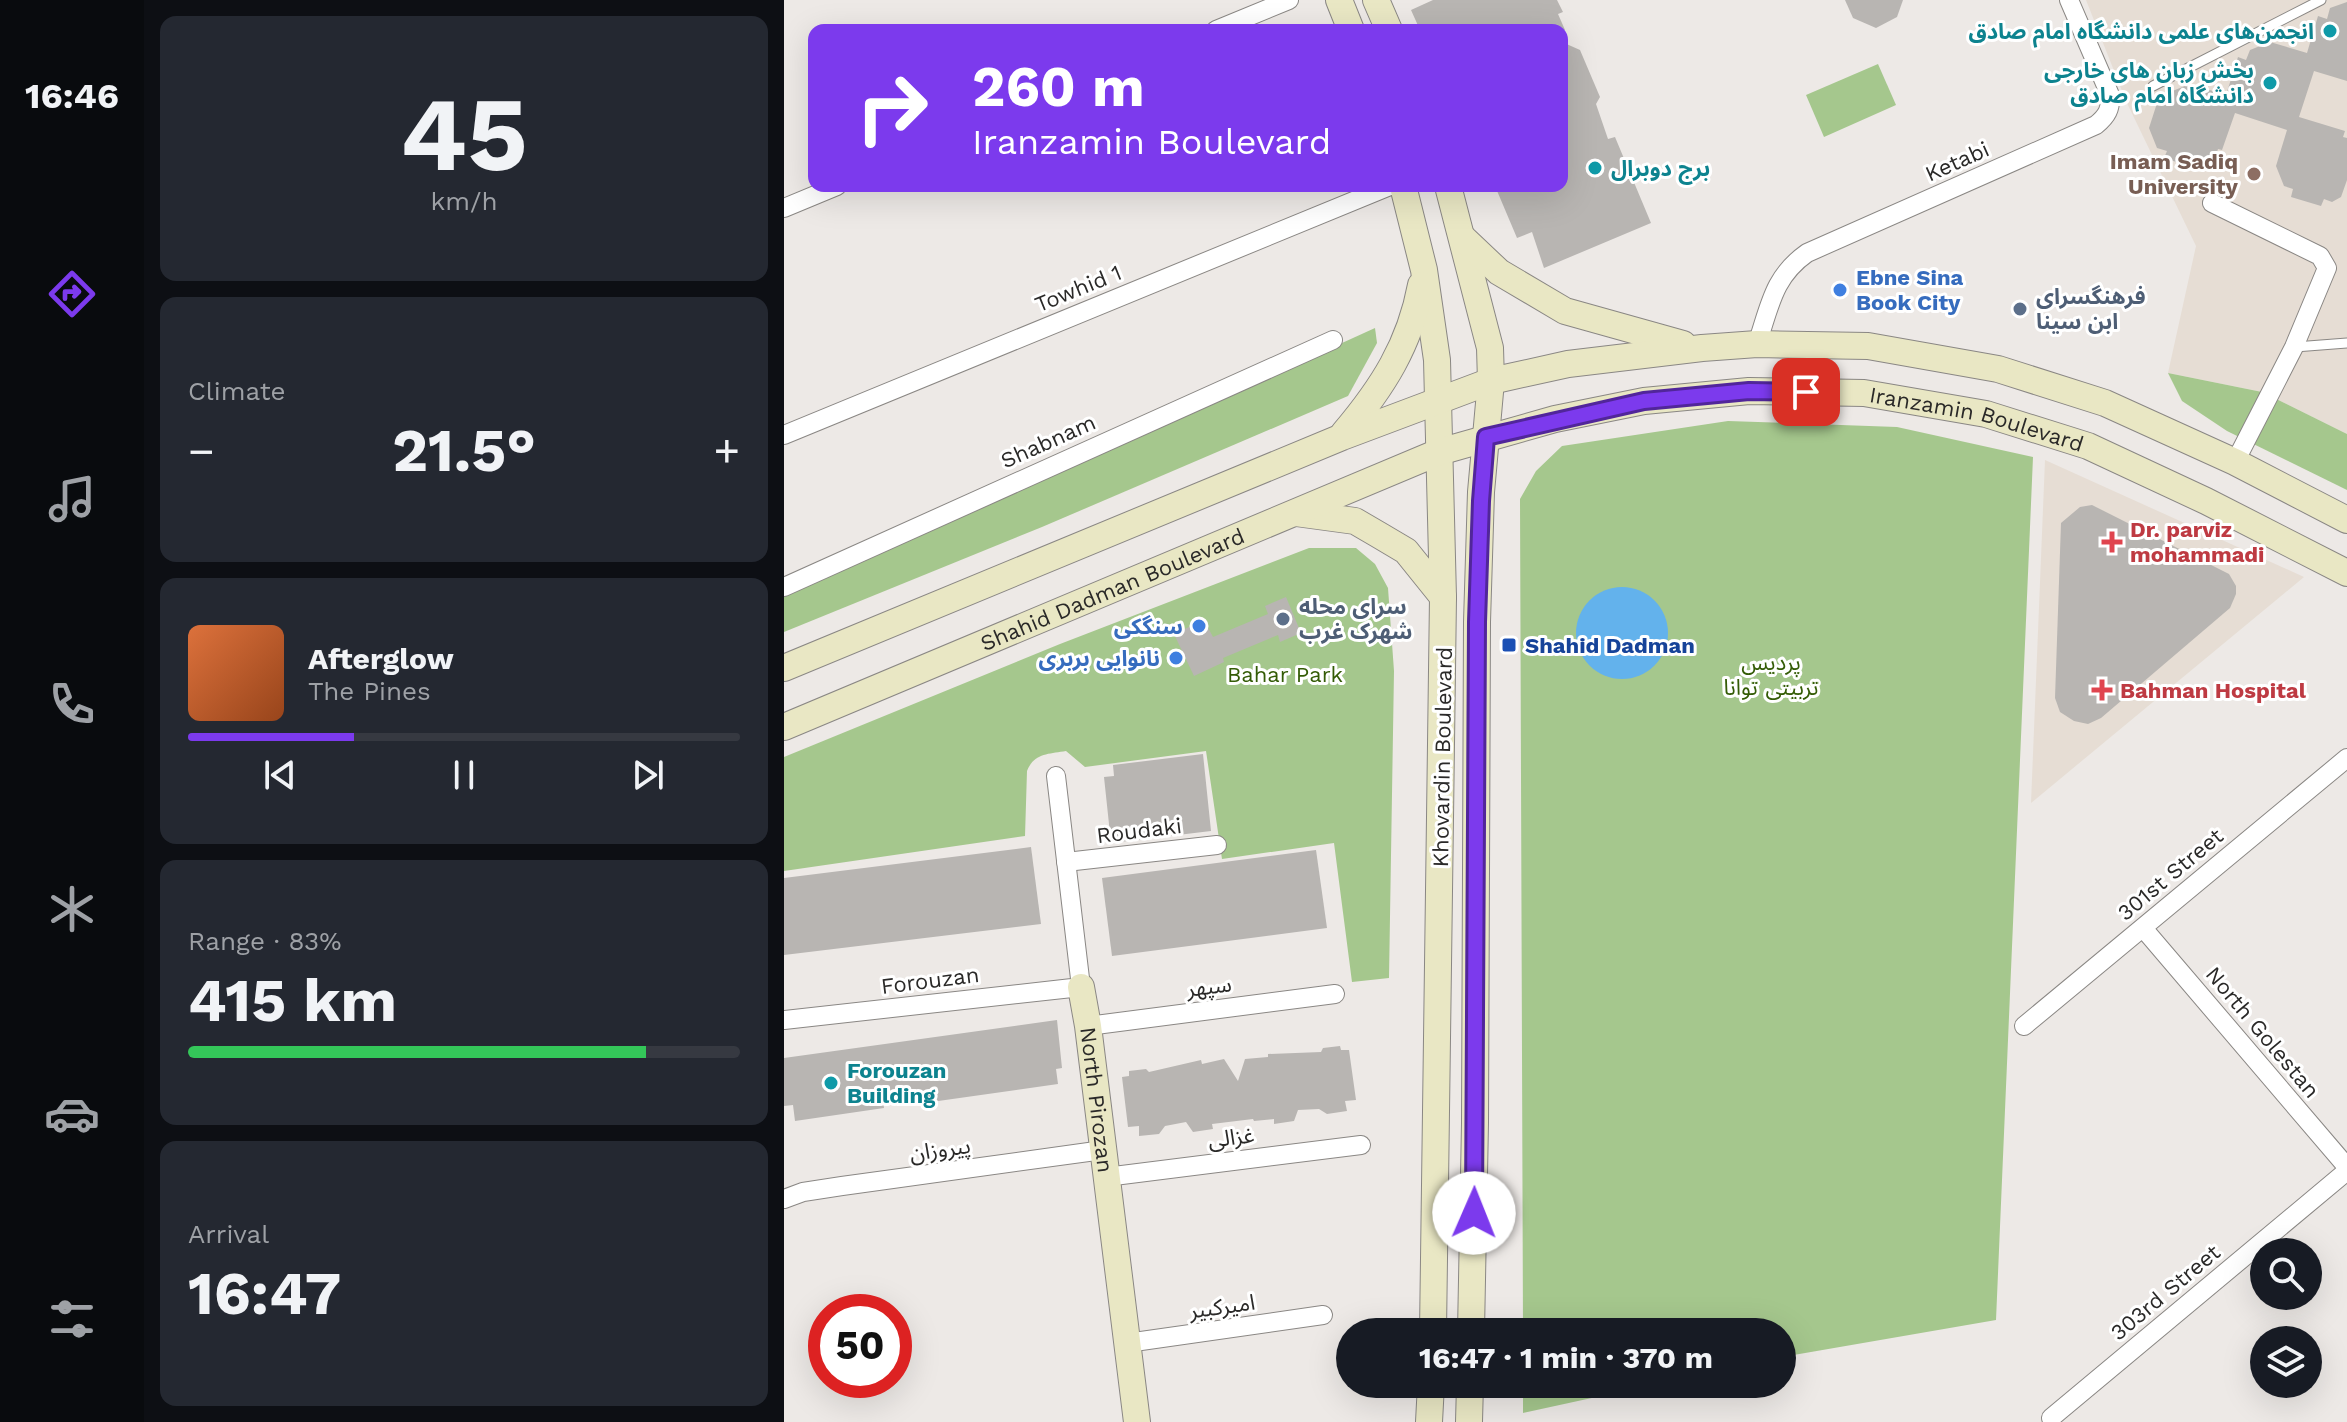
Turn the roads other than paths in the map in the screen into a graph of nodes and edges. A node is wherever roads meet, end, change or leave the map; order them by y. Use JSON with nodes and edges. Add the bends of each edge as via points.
{"nodes":[{"id":1,"x":1289,"y":0,"type":"edge"},
{"id":2,"x":1339,"y":0,"type":"edge"},
{"id":3,"x":1376,"y":0,"type":"edge"},
{"id":4,"x":2069,"y":0,"type":"edge"},
{"id":5,"x":2321,"y":0,"type":"edge"},
{"id":6,"x":1231,"y":24,"type":"edge"},
{"id":7,"x":1349,"y":24,"type":"edge"},
{"id":8,"x":1386,"y":24,"type":"edge"},
{"id":9,"x":2153,"y":86,"type":"dead end"},
{"id":10,"x":823,"y":192,"type":"edge"},
{"id":11,"x":1375,"y":192,"type":"edge"},
{"id":12,"x":1404,"y":192,"type":"edge"},
{"id":13,"x":1450,"y":192,"type":"edge"},
{"id":14,"x":2212,"y":203,"type":"dead end"},
{"id":15,"x":784,"y":208,"type":"edge"},
{"id":16,"x":1463,"y":238,"type":"junction"},
{"id":17,"x":1424,"y":270,"type":"junction"},
{"id":18,"x":1333,"y":340,"type":"dead end"},
{"id":19,"x":2347,"y":343,"type":"edge"},
{"id":20,"x":1757,"y":344,"type":"junction"},
{"id":21,"x":2294,"y":347,"type":"junction"},
{"id":22,"x":1702,"y":348,"type":"junction"},
{"id":23,"x":1491,"y":381,"type":"junction"},
{"id":24,"x":1439,"y":399,"type":"junction"},
{"id":25,"x":784,"y":435,"type":"edge"},
{"id":26,"x":1342,"y":437,"type":"junction"},
{"id":27,"x":1486,"y":437,"type":"junction"},
{"id":28,"x":1439,"y":452,"type":"junction"},
{"id":29,"x":2235,"y":462,"type":"junction"},
{"id":30,"x":1296,"y":513,"type":"junction"},
{"id":31,"x":2347,"y":520,"type":"edge"},
{"id":32,"x":2347,"y":573,"type":"edge"},
{"id":33,"x":784,"y":587,"type":"edge"},
{"id":34,"x":1443,"y":597,"type":"junction"},
{"id":35,"x":784,"y":668,"type":"edge"},
{"id":36,"x":786,"y":725,"type":"edge"},
{"id":37,"x":2347,"y":758,"type":"edge"},
{"id":38,"x":1056,"y":776,"type":"dead end"},
{"id":39,"x":1217,"y":845,"type":"dead end"},
{"id":40,"x":1066,"y":862,"type":"junction"},
{"id":41,"x":2143,"y":928,"type":"junction"},
{"id":42,"x":1081,"y":987,"type":"junction"},
{"id":43,"x":1335,"y":994,"type":"dead end"},
{"id":44,"x":784,"y":1020,"type":"edge"},
{"id":45,"x":1088,"y":1026,"type":"junction"},
{"id":46,"x":2024,"y":1026,"type":"dead end"},
{"id":47,"x":1361,"y":1145,"type":"dead end"},
{"id":48,"x":1103,"y":1150,"type":"junction"},
{"id":49,"x":2347,"y":1169,"type":"edge"},
{"id":50,"x":1106,"y":1177,"type":"junction"},
{"id":51,"x":784,"y":1199,"type":"edge"},
{"id":52,"x":1323,"y":1315,"type":"dead end"},
{"id":53,"x":1433,"y":1318,"type":"edge"},
{"id":54,"x":1471,"y":1318,"type":"edge"},
{"id":55,"x":1127,"y":1343,"type":"junction"},
{"id":56,"x":1430,"y":1398,"type":"edge"},
{"id":57,"x":1470,"y":1398,"type":"edge"},
{"id":58,"x":2051,"y":1418,"type":"dead end"},
{"id":59,"x":1137,"y":1422,"type":"edge"},
{"id":60,"x":1429,"y":1422,"type":"edge"},
{"id":61,"x":1469,"y":1422,"type":"edge"}],
"edges":[{"from":1,"to":6,"type":"street"},
{"from":2,"to":7,"type":"main road"},
{"from":3,"to":8,"type":"main road"},
{"from":4,"to":20,"type":"street","name":"Ketabi","via":[[2110,95],[2106,116],[2096,125],[1807,253],[1780,278]]},
{"from":5,"to":9,"type":"lane"},
{"from":10,"to":15,"type":"street"},
{"from":11,"to":25,"type":"street","name":"Towhid 1"},
{"from":12,"to":17,"type":"main road","name":"Khovardin Boulevard"},
{"from":13,"to":16,"type":"main road","name":"Khovardin Boulevard"},
{"from":14,"to":21,"type":"street","via":[[2325,261],[2327,268]]},
{"from":16,"to":22,"type":"main road","via":[[1499,272],[1565,311]]},
{"from":16,"to":23,"type":"main road","name":"Khovardin Boulevard","via":[[1490,348]]},
{"from":17,"to":24,"type":"main road","name":"Khovardin Boulevard"},
{"from":17,"to":26,"type":"main road","via":[[1403,347],[1376,395]]},
{"from":18,"to":33,"type":"street","name":"Shabnam"},
{"from":19,"to":21,"type":"lane"},
{"from":20,"to":22,"type":"main road"},
{"from":20,"to":29,"type":"main road","via":[[1868,346],[1998,369],[2105,403]]},
{"from":21,"to":29,"type":"street"},
{"from":22,"to":23,"type":"main road","via":[[1568,364]]},
{"from":23,"to":24,"type":"main road"},
{"from":23,"to":27,"type":"main road","name":"Khovardin Boulevard"},
{"from":24,"to":26,"type":"main road"},
{"from":24,"to":28,"type":"main road","name":"Khovardin Boulevard"},
{"from":26,"to":35,"type":"main road"},
{"from":27,"to":28,"type":"main road","name":"Iranzamin Boulevard"},
{"from":27,"to":32,"type":"main road","name":"Iranzamin Boulevard","via":[[1644,401],[1749,391],[1864,393],[1986,414],[2088,446]]},
{"from":27,"to":54,"type":"main road","name":"Khovardin Boulevard","via":[[1477,622]]},
{"from":28,"to":30,"type":"main road","name":"Shahid Dadman Boulevard"},
{"from":28,"to":34,"type":"main road","name":"Khovardin Boulevard"},
{"from":29,"to":31,"type":"main road"},
{"from":30,"to":34,"type":"main road","via":[[1355,521],[1406,551]]},
{"from":30,"to":36,"type":"main road","name":"Shahid Dadman Boulevard"},
{"from":34,"to":53,"type":"main road","name":"Khovardin Boulevard"},
{"from":37,"to":41,"type":"street","name":"301st Street"},
{"from":38,"to":40,"type":"street","name":"North Pirozan"},
{"from":39,"to":40,"type":"street","name":"Roudaki"},
{"from":40,"to":42,"type":"street","name":"North Pirozan"},
{"from":41,"to":46,"type":"street","name":"301st Street"},
{"from":41,"to":49,"type":"street","name":"North Golestan"},
{"from":42,"to":44,"type":"street","name":"Forouzan"},
{"from":42,"to":45,"type":"main road","name":"North Pirozan"},
{"from":43,"to":45,"type":"street","name":"سپهر"},
{"from":45,"to":48,"type":"main road","name":"North Pirozan"},
{"from":47,"to":50,"type":"street","name":"غزالی"},
{"from":48,"to":50,"type":"main road","name":"North Pirozan"},
{"from":48,"to":51,"type":"street","name":"پیروزان","via":[[842,1186]]},
{"from":49,"to":58,"type":"street","name":"303rd Street"},
{"from":50,"to":55,"type":"main road","name":"North Pirozan"},
{"from":52,"to":55,"type":"street","name":"امیرکبیر"},
{"from":55,"to":59,"type":"main road","name":"North Pirozan"},
{"from":56,"to":60,"type":"main road"},
{"from":57,"to":61,"type":"main road"}]}
